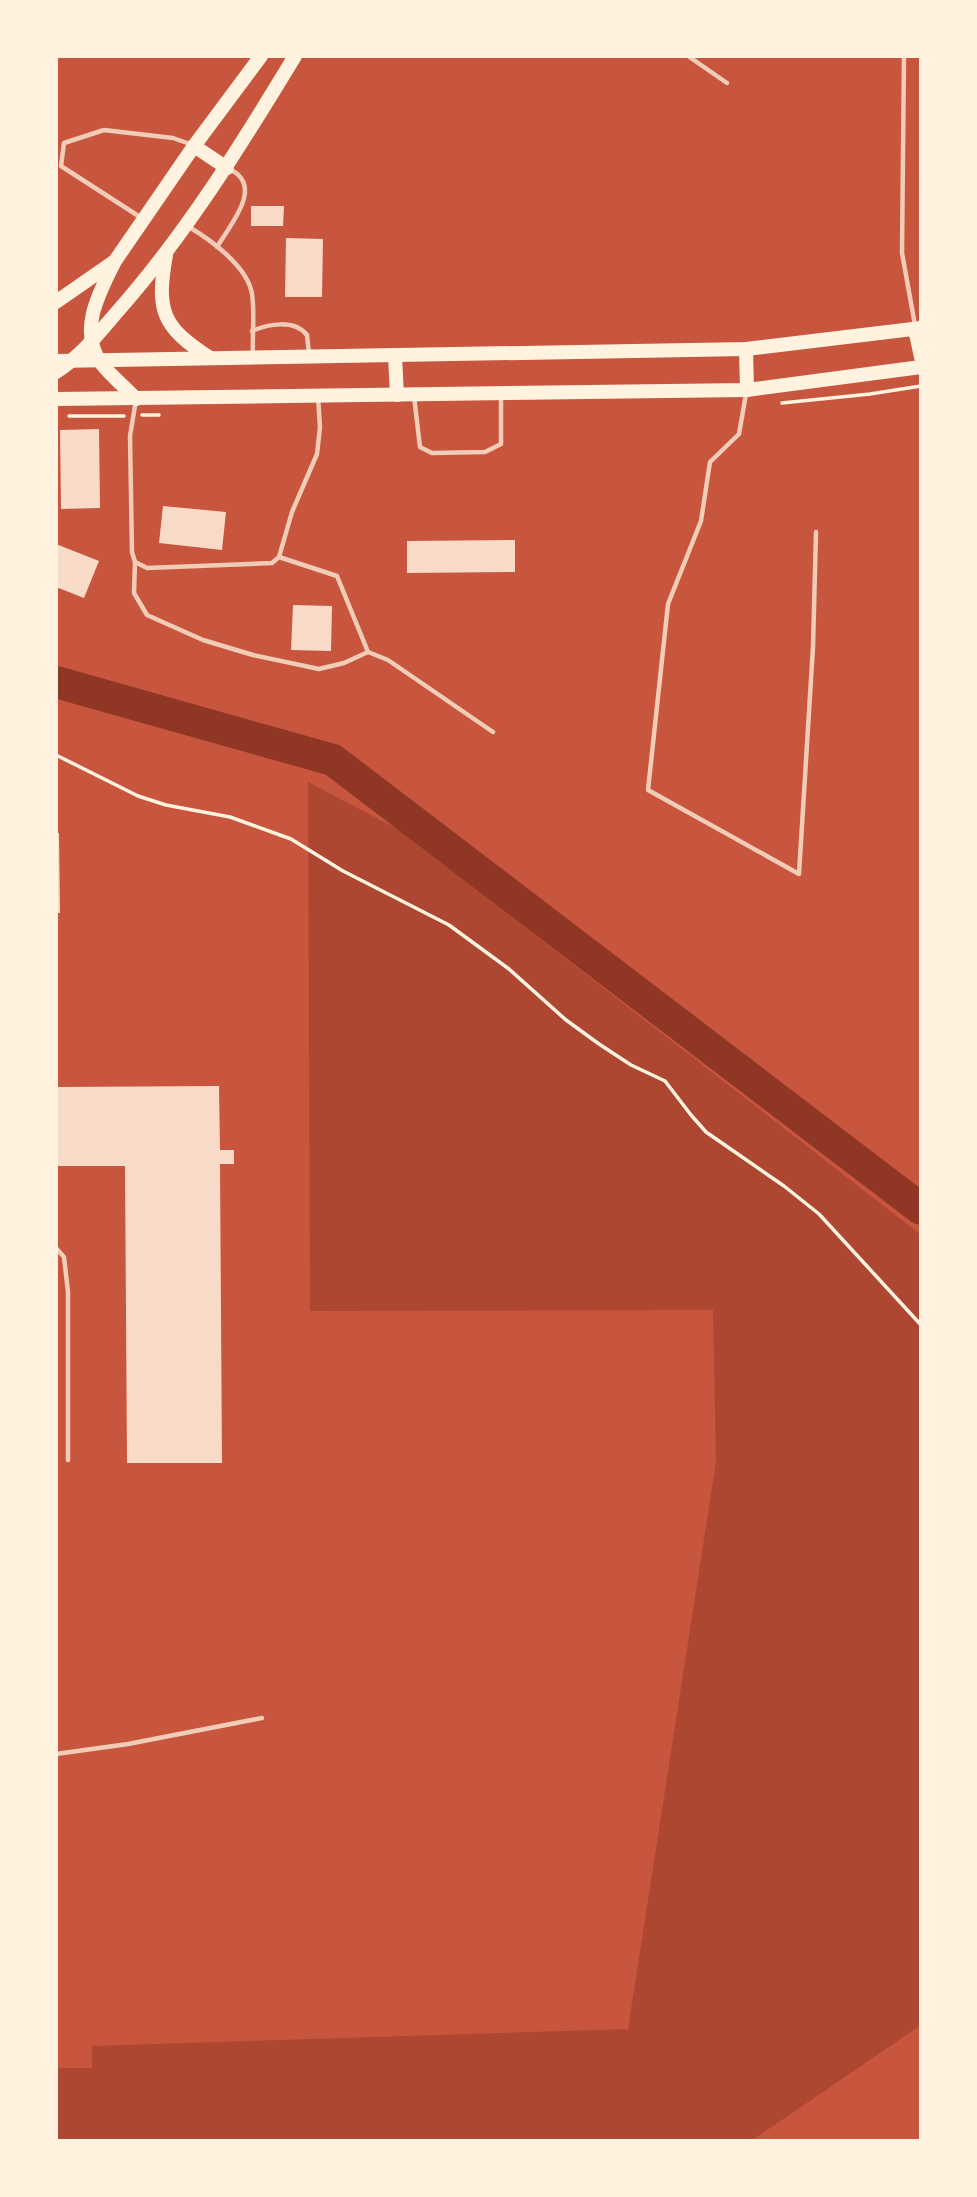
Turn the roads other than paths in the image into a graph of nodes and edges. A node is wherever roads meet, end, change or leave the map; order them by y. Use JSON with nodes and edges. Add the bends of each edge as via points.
{"nodes":[{"id":1,"x":261,"y":56,"type":"edge"},
{"id":2,"x":295,"y":56,"type":"edge"},
{"id":3,"x":688,"y":56,"type":"edge"},
{"id":4,"x":904,"y":56,"type":"edge"},
{"id":5,"x":727,"y":83,"type":"dead end"},
{"id":6,"x":194,"y":146,"type":"junction"},
{"id":7,"x":226,"y":168,"type":"junction"},
{"id":8,"x":143,"y":220,"type":"junction"},
{"id":9,"x":185,"y":225,"type":"junction"},
{"id":10,"x":217,"y":247,"type":"junction"},
{"id":11,"x":167,"y":249,"type":"junction"},
{"id":12,"x":115,"y":261,"type":"junction"},
{"id":13,"x":56,"y":302,"type":"edge"},
{"id":14,"x":918,"y":328,"type":"edge"},
{"id":15,"x":252,"y":331,"type":"junction"},
{"id":16,"x":92,"y":341,"type":"junction"},
{"id":17,"x":746,"y":349,"type":"junction"},
{"id":18,"x":395,"y":356,"type":"junction"},
{"id":19,"x":309,"y":357,"type":"junction"},
{"id":20,"x":921,"y":357,"type":"edge"},
{"id":21,"x":253,"y":358,"type":"junction"},
{"id":22,"x":210,"y":359,"type":"junction"},
{"id":23,"x":100,"y":361,"type":"junction"},
{"id":24,"x":56,"y":362,"type":"edge"},
{"id":25,"x":73,"y":362,"type":"junction"},
{"id":26,"x":921,"y":367,"type":"edge"},
{"id":27,"x":56,"y":373,"type":"edge"},
{"id":28,"x":747,"y":390,"type":"junction"},
{"id":29,"x":501,"y":394,"type":"junction"},
{"id":30,"x":397,"y":395,"type":"junction"},
{"id":31,"x":414,"y":395,"type":"junction"},
{"id":32,"x":318,"y":397,"type":"junction"},
{"id":33,"x":56,"y":399,"type":"edge"},
{"id":34,"x":136,"y":399,"type":"junction"},
{"id":35,"x":817,"y":532,"type":"dead end"},
{"id":36,"x":279,"y":557,"type":"junction"},
{"id":37,"x":135,"y":562,"type":"junction"},
{"id":38,"x":368,"y":652,"type":"junction"},
{"id":39,"x":493,"y":732,"type":"dead end"},
{"id":40,"x":56,"y":1248,"type":"edge"},
{"id":41,"x":68,"y":1460,"type":"dead end"},
{"id":42,"x":262,"y":1718,"type":"dead end"},
{"id":43,"x":56,"y":1754,"type":"edge"}],
"edges":[{"from":1,"to":6,"type":"main road"},
{"from":2,"to":7,"type":"main road"},
{"from":3,"to":5,"type":"lane"},
{"from":4,"to":14,"type":"lane","via":[[902,253]]},
{"from":6,"to":7,"type":"main road"},
{"from":6,"to":8,"type":"main road"},
{"from":6,"to":8,"type":"lane","via":[[173,138],[104,130],[64,143],[61,166]]},
{"from":7,"to":9,"type":"main road"},
{"from":7,"to":10,"type":"lane","via":[[244,180],[246,197]]},
{"from":8,"to":12,"type":"main road"},
{"from":9,"to":10,"type":"lane"},
{"from":9,"to":11,"type":"main road"},
{"from":10,"to":15,"type":"lane","via":[[250,286]]},
{"from":11,"to":16,"type":"main road"},
{"from":11,"to":22,"type":"main road","via":[[160,287],[163,309],[183,341]]},
{"from":12,"to":13,"type":"main road"},
{"from":12,"to":16,"type":"main road","via":[[99,293]]},
{"from":14,"to":17,"type":"main road"},
{"from":14,"to":20,"type":"main road"},
{"from":15,"to":19,"type":"lane","via":[[297,326],[307,335]]},
{"from":15,"to":21,"type":"lane"},
{"from":16,"to":23,"type":"main road"},
{"from":16,"to":25,"type":"main road"},
{"from":17,"to":18,"type":"main road"},
{"from":17,"to":28,"type":"main road"},
{"from":18,"to":19,"type":"main road"},
{"from":18,"to":30,"type":"main road"},
{"from":19,"to":21,"type":"main road"},
{"from":21,"to":22,"type":"main road"},
{"from":22,"to":23,"type":"main road"},
{"from":23,"to":25,"type":"main road"},
{"from":23,"to":34,"type":"main road"},
{"from":24,"to":25,"type":"main road"},
{"from":25,"to":27,"type":"main road"},
{"from":26,"to":28,"type":"main road"},
{"from":28,"to":29,"type":"main road"},
{"from":28,"to":35,"type":"lane","via":[[739,435],[710,462],[701,521],[668,604],[648,790],[799,874]]},
{"from":29,"to":31,"type":"main road"},
{"from":29,"to":31,"type":"lane","via":[[501,444],[485,452],[432,453],[420,447]]},
{"from":30,"to":31,"type":"main road"},
{"from":30,"to":32,"type":"main road"},
{"from":32,"to":34,"type":"main road"},
{"from":32,"to":36,"type":"lane","via":[[317,454]]},
{"from":33,"to":34,"type":"main road"},
{"from":34,"to":37,"type":"lane","via":[[130,436]]},
{"from":36,"to":37,"type":"lane","via":[[272,563],[147,568]]},
{"from":36,"to":38,"type":"lane","via":[[337,576]]},
{"from":37,"to":38,"type":"lane","via":[[134,593],[147,615],[203,640],[319,669]]},
{"from":38,"to":39,"type":"lane","via":[[388,660]]},
{"from":40,"to":41,"type":"lane","via":[[64,1257],[68,1292]]},
{"from":42,"to":43,"type":"lane"}]}
